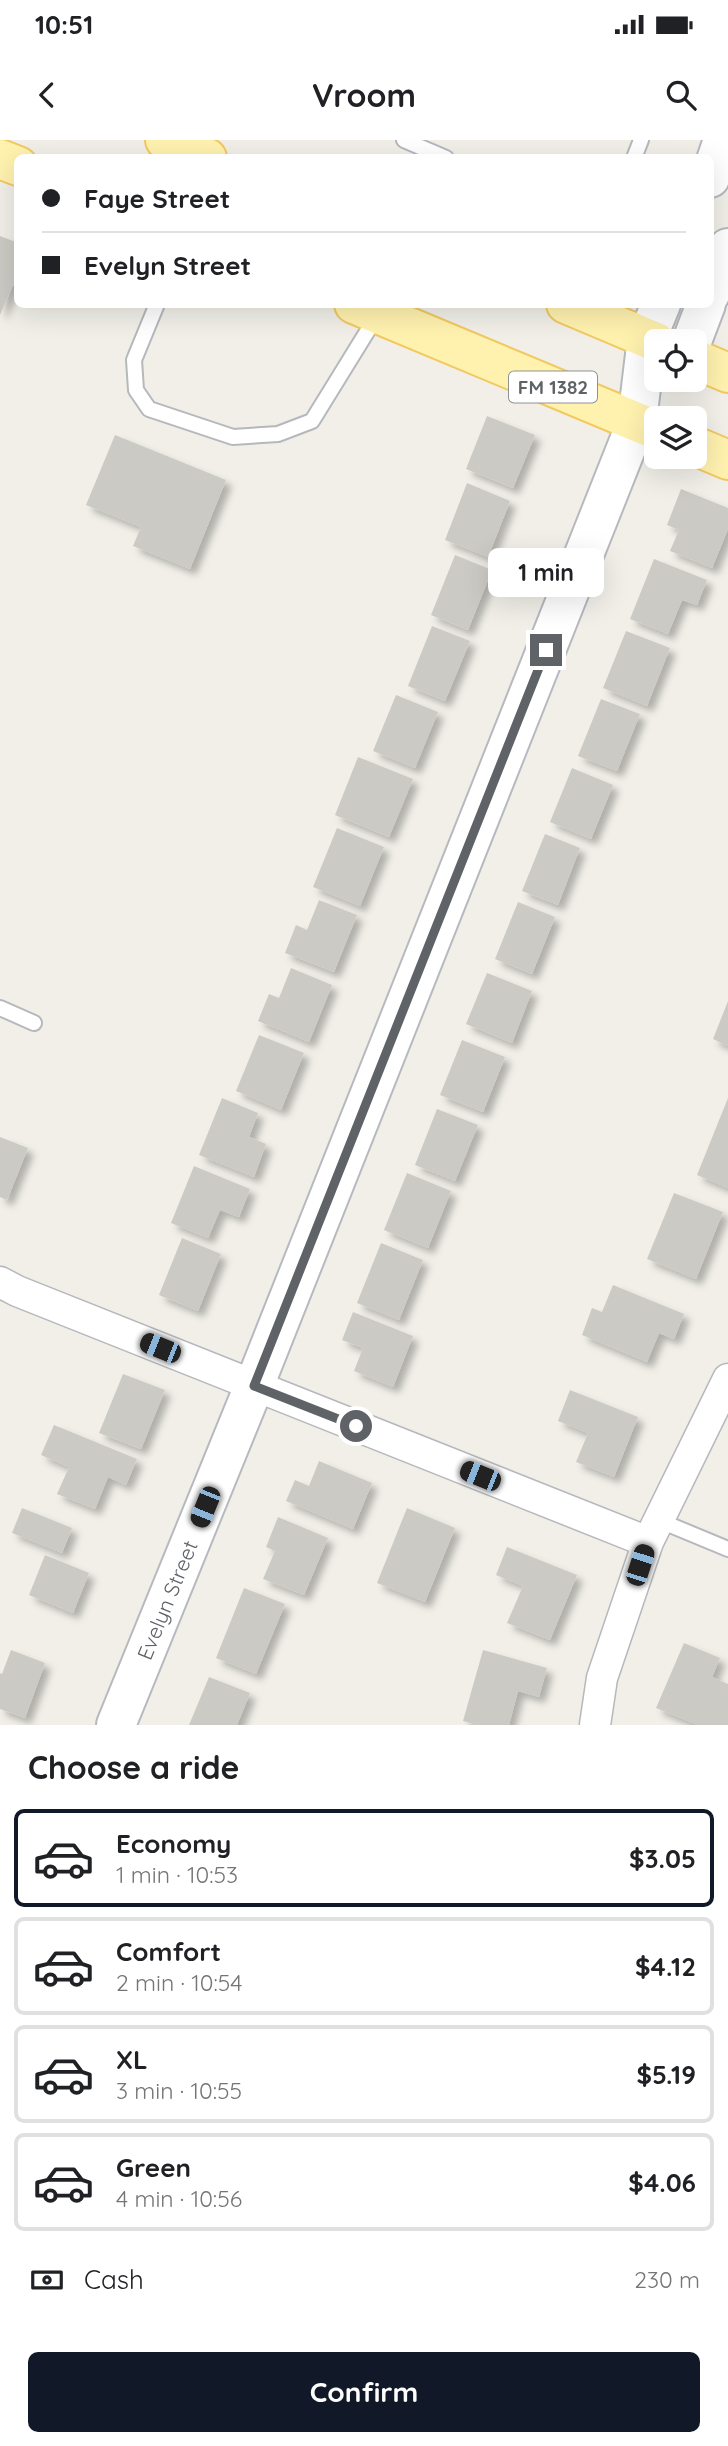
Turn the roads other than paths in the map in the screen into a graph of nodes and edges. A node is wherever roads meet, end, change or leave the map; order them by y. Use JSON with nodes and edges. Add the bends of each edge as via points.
{"nodes":[{"id":1,"x":164,"y":140,"type":"edge"},
{"id":2,"x":404,"y":140,"type":"edge"},
{"id":3,"x":723,"y":140,"type":"edge"},
{"id":4,"x":197,"y":154,"type":"edge"},
{"id":5,"x":437,"y":154,"type":"edge"},
{"id":6,"x":714,"y":166,"type":"edge"},
{"id":7,"x":728,"y":248,"type":"edge"},
{"id":8,"x":714,"y":284,"type":"edge"},
{"id":9,"x":154,"y":308,"type":"edge"},
{"id":10,"x":581,"y":308,"type":"edge"},
{"id":11,"x":704,"y":308,"type":"edge"},
{"id":12,"x":366,"y":309,"type":"edge"},
{"id":13,"x":655,"y":328,"type":"edge"},
{"id":14,"x":697,"y":329,"type":"edge"},
{"id":15,"x":707,"y":364,"type":"edge"},
{"id":16,"x":728,"y":373,"type":"edge"},
{"id":17,"x":648,"y":406,"type":"edge"},
{"id":18,"x":644,"y":424,"type":"edge"},
{"id":19,"x":644,"y":430,"type":"edge"},
{"id":20,"x":707,"y":451,"type":"edge"},
{"id":21,"x":728,"y":460,"type":"edge"},
{"id":22,"x":0,"y":1008,"type":"edge"},
{"id":23,"x":34,"y":1023,"type":"dead end"},
{"id":24,"x":0,"y":1282,"type":"edge"},
{"id":25,"x":728,"y":1379,"type":"edge"},
{"id":26,"x":254,"y":1386,"type":"junction"},
{"id":27,"x":653,"y":1531,"type":"junction"},
{"id":28,"x":728,"y":1549,"type":"edge"},
{"id":29,"x":116,"y":1725,"type":"edge"},
{"id":30,"x":595,"y":1725,"type":"edge"}],
"edges":[{"from":1,"to":4,"type":"main road"},
{"from":2,"to":5,"type":"lane"},
{"from":3,"to":6,"type":"street"},
{"from":7,"to":8,"type":"street"},
{"from":9,"to":12,"type":"lane","via":[[134,359],[136,390],[149,409],[233,437],[278,434],[312,421]]},
{"from":10,"to":13,"type":"main road"},
{"from":11,"to":14,"type":"street"},
{"from":12,"to":18,"type":"main road","number":"FM 1382"},
{"from":13,"to":17,"type":"street"},
{"from":15,"to":16,"type":"main road"},
{"from":19,"to":26,"type":"street","name":"Evelyn Street"},
{"from":20,"to":21,"type":"main road"},
{"from":22,"to":23,"type":"lane"},
{"from":24,"to":26,"type":"street"},
{"from":25,"to":27,"type":"street"},
{"from":26,"to":27,"type":"street"},
{"from":26,"to":29,"type":"street","name":"Evelyn Street"},
{"from":27,"to":28,"type":"lane"},
{"from":27,"to":30,"type":"street","via":[[602,1678]]}]}
